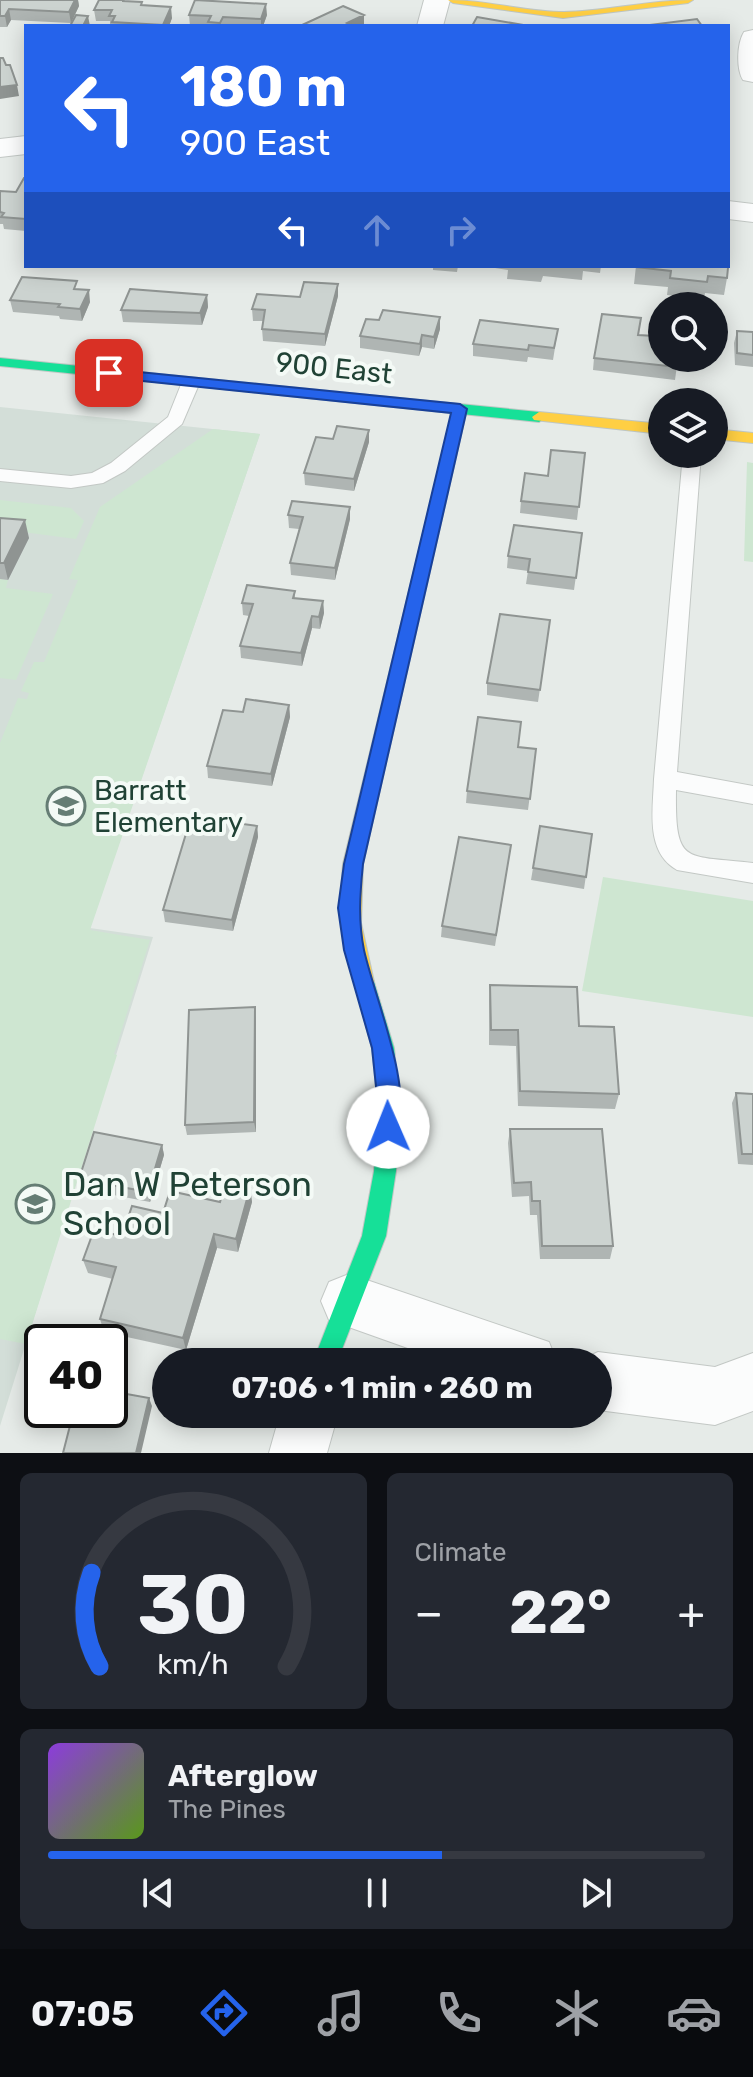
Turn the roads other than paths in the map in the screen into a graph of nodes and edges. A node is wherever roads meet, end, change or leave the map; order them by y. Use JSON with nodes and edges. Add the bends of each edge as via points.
{"nodes":[{"id":1,"x":437,"y":0,"type":"edge"},
{"id":2,"x":453,"y":0,"type":"edge"},
{"id":3,"x":688,"y":0,"type":"edge"},
{"id":4,"x":431,"y":24,"type":"edge"},
{"id":5,"x":753,"y":38,"type":"edge"},
{"id":6,"x":753,"y":74,"type":"edge"},
{"id":7,"x":24,"y":145,"type":"edge"},
{"id":8,"x":0,"y":148,"type":"edge"},
{"id":9,"x":730,"y":210,"type":"edge"},
{"id":10,"x":753,"y":213,"type":"edge"},
{"id":11,"x":0,"y":362,"type":"edge"},
{"id":12,"x":191,"y":382,"type":"junction"},
{"id":13,"x":460,"y":409,"type":"junction"},
{"id":14,"x":648,"y":428,"type":"edge"},
{"id":15,"x":728,"y":435,"type":"edge"},
{"id":16,"x":753,"y":438,"type":"edge"},
{"id":17,"x":691,"y":468,"type":"edge"},
{"id":18,"x":0,"y":475,"type":"edge"},
{"id":19,"x":665,"y":779,"type":"junction"},
{"id":20,"x":753,"y":795,"type":"edge"},
{"id":21,"x":753,"y":873,"type":"edge"},
{"id":22,"x":349,"y":1301,"type":"junction"},
{"id":23,"x":331,"y":1348,"type":"edge"},
{"id":24,"x":488,"y":1348,"type":"edge"},
{"id":25,"x":753,"y":1382,"type":"edge"},
{"id":26,"x":612,"y":1383,"type":"edge"},
{"id":27,"x":305,"y":1428,"type":"edge"},
{"id":28,"x":298,"y":1453,"type":"edge"}],
"edges":[{"from":1,"to":4,"type":"street"},
{"from":2,"to":3,"type":"street","via":[[563,15]]},
{"from":5,"to":6,"type":"street"},
{"from":7,"to":8,"type":"street"},
{"from":9,"to":10,"type":"street"},
{"from":11,"to":12,"type":"street","name":"900 East"},
{"from":12,"to":13,"type":"street","name":"900 East"},
{"from":12,"to":18,"type":"lane","via":[[166,431],[96,479],[71,482]]},
{"from":13,"to":14,"type":"street","name":"900 East"},
{"from":13,"to":22,"type":"street","via":[[353,864],[348,908],[354,950],[383,1048],[389,1106],[374,1236]]},
{"from":15,"to":16,"type":"street"},
{"from":17,"to":19,"type":"lane"},
{"from":19,"to":20,"type":"lane"},
{"from":19,"to":21,"type":"lane","via":[[667,852],[681,863]]},
{"from":22,"to":23,"type":"street"},
{"from":22,"to":24,"type":"street"},
{"from":25,"to":26,"type":"street","via":[[715,1396]]},
{"from":27,"to":28,"type":"street"}]}
